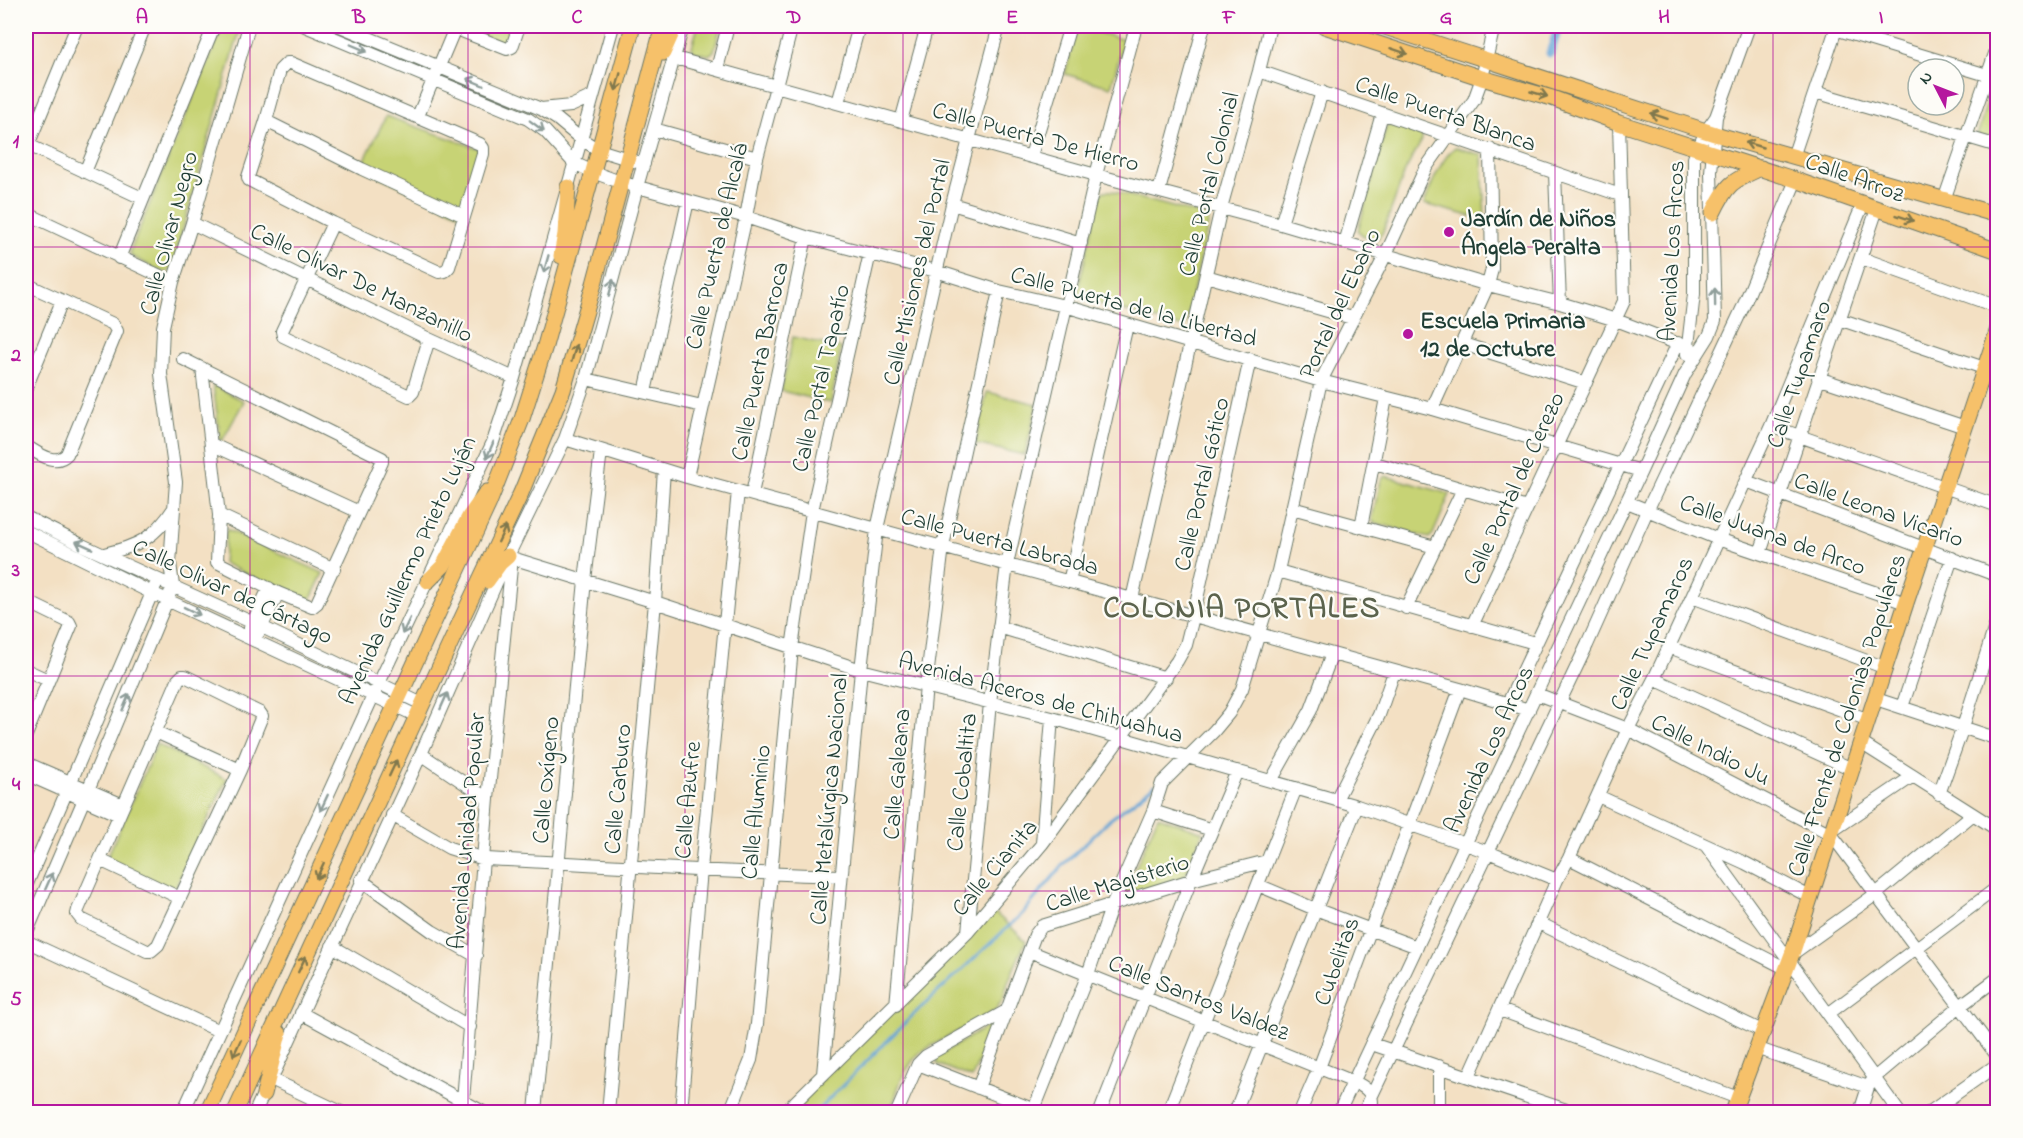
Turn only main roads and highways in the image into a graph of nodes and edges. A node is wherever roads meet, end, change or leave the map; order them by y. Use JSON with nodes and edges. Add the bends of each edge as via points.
{"nodes":[{"id":1,"x":633,"y":26,"type":"edge"},
{"id":2,"x":663,"y":26,"type":"edge"},
{"id":3,"x":675,"y":26,"type":"edge"},
{"id":4,"x":1324,"y":26,"type":"edge"},
{"id":5,"x":1382,"y":26,"type":"edge"},
{"id":6,"x":650,"y":76,"type":"junction"},
{"id":7,"x":1761,"y":168,"type":"junction"},
{"id":8,"x":567,"y":187,"type":"road end"},
{"id":9,"x":1713,"y":213,"type":"road end"},
{"id":10,"x":1998,"y":215,"type":"edge"},
{"id":11,"x":1998,"y":250,"type":"edge"},
{"id":12,"x":1998,"y":329,"type":"edge"},
{"id":13,"x":545,"y":346,"type":"junction"},
{"id":14,"x":501,"y":472,"type":"junction"},
{"id":15,"x":510,"y":557,"type":"road end"},
{"id":16,"x":428,"y":581,"type":"road end"},
{"id":17,"x":462,"y":618,"type":"junction"},
{"id":18,"x":292,"y":985,"type":"junction"},
{"id":19,"x":264,"y":1094,"type":"road end"},
{"id":20,"x":1736,"y":1105,"type":"edge"},
{"id":21,"x":207,"y":1113,"type":"edge"},
{"id":22,"x":235,"y":1113,"type":"edge"}],
"edges":[{"from":1,"to":13,"type":"main road","name":"Avenida Guillermo Prieto Luján","one_way":true},
{"from":2,"to":6,"type":"main road"},
{"from":3,"to":6,"type":"main road"},
{"from":4,"to":7,"type":"main road","name":"Calle Arroz","one_way":true},
{"from":10,"to":5,"type":"main road","name":"Calle Arroz","one_way":true,"via":[[1710,133]]},
{"from":17,"to":6,"type":"main road","one_way":true,"via":[[521,493],[563,390]]},
{"from":7,"to":9,"type":"main road","via":[[1731,182]]},
{"from":7,"to":11,"type":"main road","name":"Calle Arroz","one_way":true},
{"from":8,"to":13,"type":"main road","via":[[562,249],[548,308]]},
{"from":12,"to":20,"type":"main road","name":"Calle Frente de Colonias Populares","via":[[1789,962]]},
{"from":13,"to":14,"type":"main road","name":"Avenida Guillermo Prieto Luján"},
{"from":14,"to":16,"type":"main road","via":[[469,517],[439,572]]},
{"from":14,"to":21,"type":"main road","name":"Avenida Guillermo Prieto Luján","one_way":true},
{"from":15,"to":17,"type":"main road","via":[[496,568]]},
{"from":18,"to":17,"type":"main road","one_way":true},
{"from":18,"to":19,"type":"main road","via":[[290,1006]]},
{"from":18,"to":22,"type":"main road"}]}
